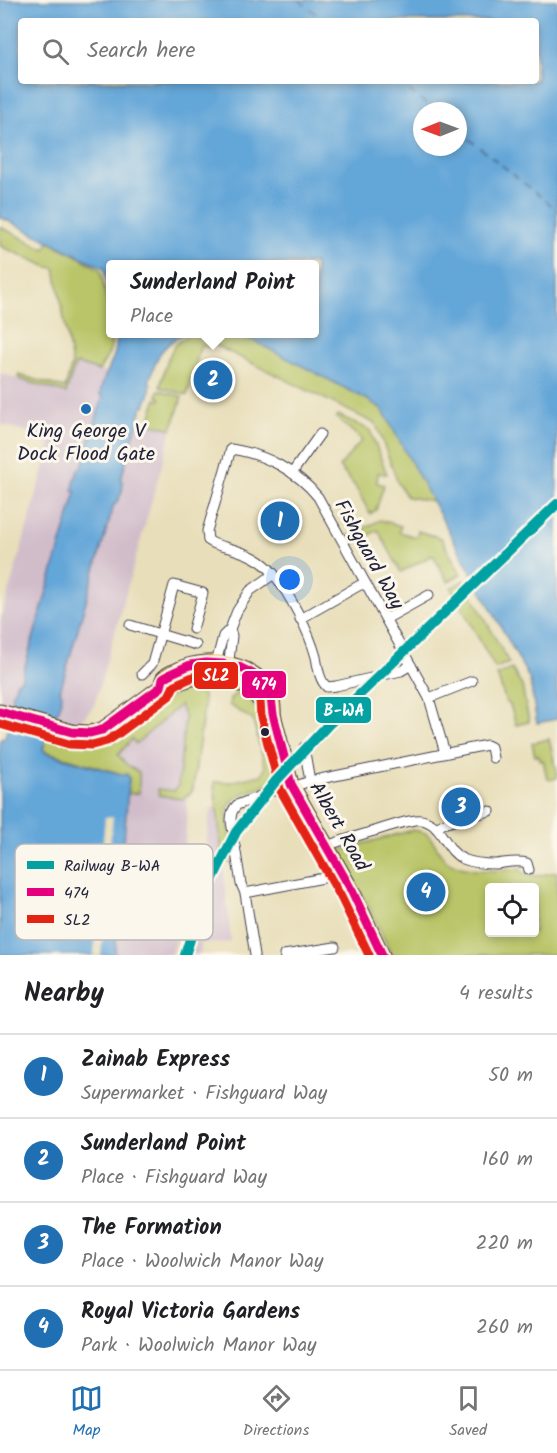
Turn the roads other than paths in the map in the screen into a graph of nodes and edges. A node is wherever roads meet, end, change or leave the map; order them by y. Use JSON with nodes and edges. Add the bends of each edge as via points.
{"nodes":[{"id":1,"x":320,"y":434,"type":"dead end"},
{"id":2,"x":292,"y":473,"type":"junction"},
{"id":3,"x":274,"y":574,"type":"junction"},
{"id":4,"x":366,"y":585,"type":"junction"},
{"id":5,"x":429,"y":596,"type":"dead end"},
{"id":6,"x":300,"y":619,"type":"junction"},
{"id":7,"x":386,"y":619,"type":"junction"},
{"id":8,"x":130,"y":625,"type":"dead end"},
{"id":9,"x":193,"y":629,"type":"dead end"},
{"id":10,"x":161,"y":634,"type":"junction"},
{"id":11,"x":196,"y":645,"type":"dead end"},
{"id":12,"x":411,"y":665,"type":"junction"},
{"id":13,"x":221,"y":671,"type":"junction"},
{"id":14,"x":142,"y":674,"type":"dead end"},
{"id":15,"x":472,"y":681,"type":"dead end"},
{"id":16,"x":429,"y":698,"type":"junction"},
{"id":17,"x":0,"y":712,"type":"edge"},
{"id":18,"x":303,"y":747,"type":"dead end"},
{"id":19,"x":445,"y":753,"type":"junction"},
{"id":20,"x":494,"y":758,"type":"dead end"},
{"id":21,"x":310,"y":782,"type":"junction"},
{"id":22,"x":292,"y":786,"type":"junction"},
{"id":23,"x":490,"y":811,"type":"dead end"},
{"id":24,"x":436,"y":828,"type":"junction"},
{"id":25,"x":326,"y":846,"type":"junction"},
{"id":26,"x":529,"y":870,"type":"dead end"},
{"id":27,"x":342,"y":873,"type":"junction"},
{"id":28,"x":245,"y":893,"type":"junction"},
{"id":29,"x":335,"y":947,"type":"dead end"},
{"id":30,"x":255,"y":955,"type":"edge"},
{"id":31,"x":284,"y":955,"type":"edge"},
{"id":32,"x":382,"y":955,"type":"edge"}],
"edges":[{"from":1,"to":2,"type":"street"},
{"from":2,"to":3,"type":"street","name":"Fishguard Way","via":[[265,458],[229,447],[207,531],[207,541],[248,554]]},
{"from":2,"to":4,"type":"street","name":"Fishguard Way","via":[[318,497]]},
{"from":3,"to":6,"type":"street"},
{"from":3,"to":13,"type":"street","via":[[250,591],[223,636]]},
{"from":4,"to":6,"type":"street"},
{"from":4,"to":7,"type":"street","name":"Fishguard Way"},
{"from":5,"to":7,"type":"street"},
{"from":6,"to":12,"type":"street","via":[[327,687],[401,671]]},
{"from":7,"to":12,"type":"street","name":"Fishguard Way"},
{"from":8,"to":10,"type":"street"},
{"from":9,"to":10,"type":"street","via":[[203,593],[174,585]]},
{"from":10,"to":11,"type":"street"},
{"from":10,"to":14,"type":"street","via":[[152,664]]},
{"from":12,"to":16,"type":"street","name":"Fishguard Way"},
{"from":13,"to":17,"type":"highway","via":[[200,663],[178,669],[164,678],[161,687],[112,723],[80,734]]},
{"from":13,"to":22,"type":"highway","name":"Albert Road","via":[[246,670],[268,690]]},
{"from":15,"to":16,"type":"street"},
{"from":16,"to":19,"type":"street","name":"Fishguard Way"},
{"from":18,"to":21,"type":"street"},
{"from":19,"to":20,"type":"street","via":[[487,745],[496,746]]},
{"from":19,"to":21,"type":"street"},
{"from":21,"to":22,"type":"street"},
{"from":22,"to":25,"type":"highway","name":"Albert Road"},
{"from":22,"to":28,"type":"street","via":[[233,809],[231,821]]},
{"from":23,"to":24,"type":"street"},
{"from":24,"to":25,"type":"street","via":[[426,820],[416,820]]},
{"from":24,"to":26,"type":"street","via":[[456,855],[494,864],[520,861],[527,863]]},
{"from":25,"to":27,"type":"highway","name":"Albert Road"},
{"from":27,"to":28,"type":"street"},
{"from":27,"to":32,"type":"highway","name":"Albert Road"},
{"from":28,"to":30,"type":"street"},
{"from":29,"to":31,"type":"street"}]}
